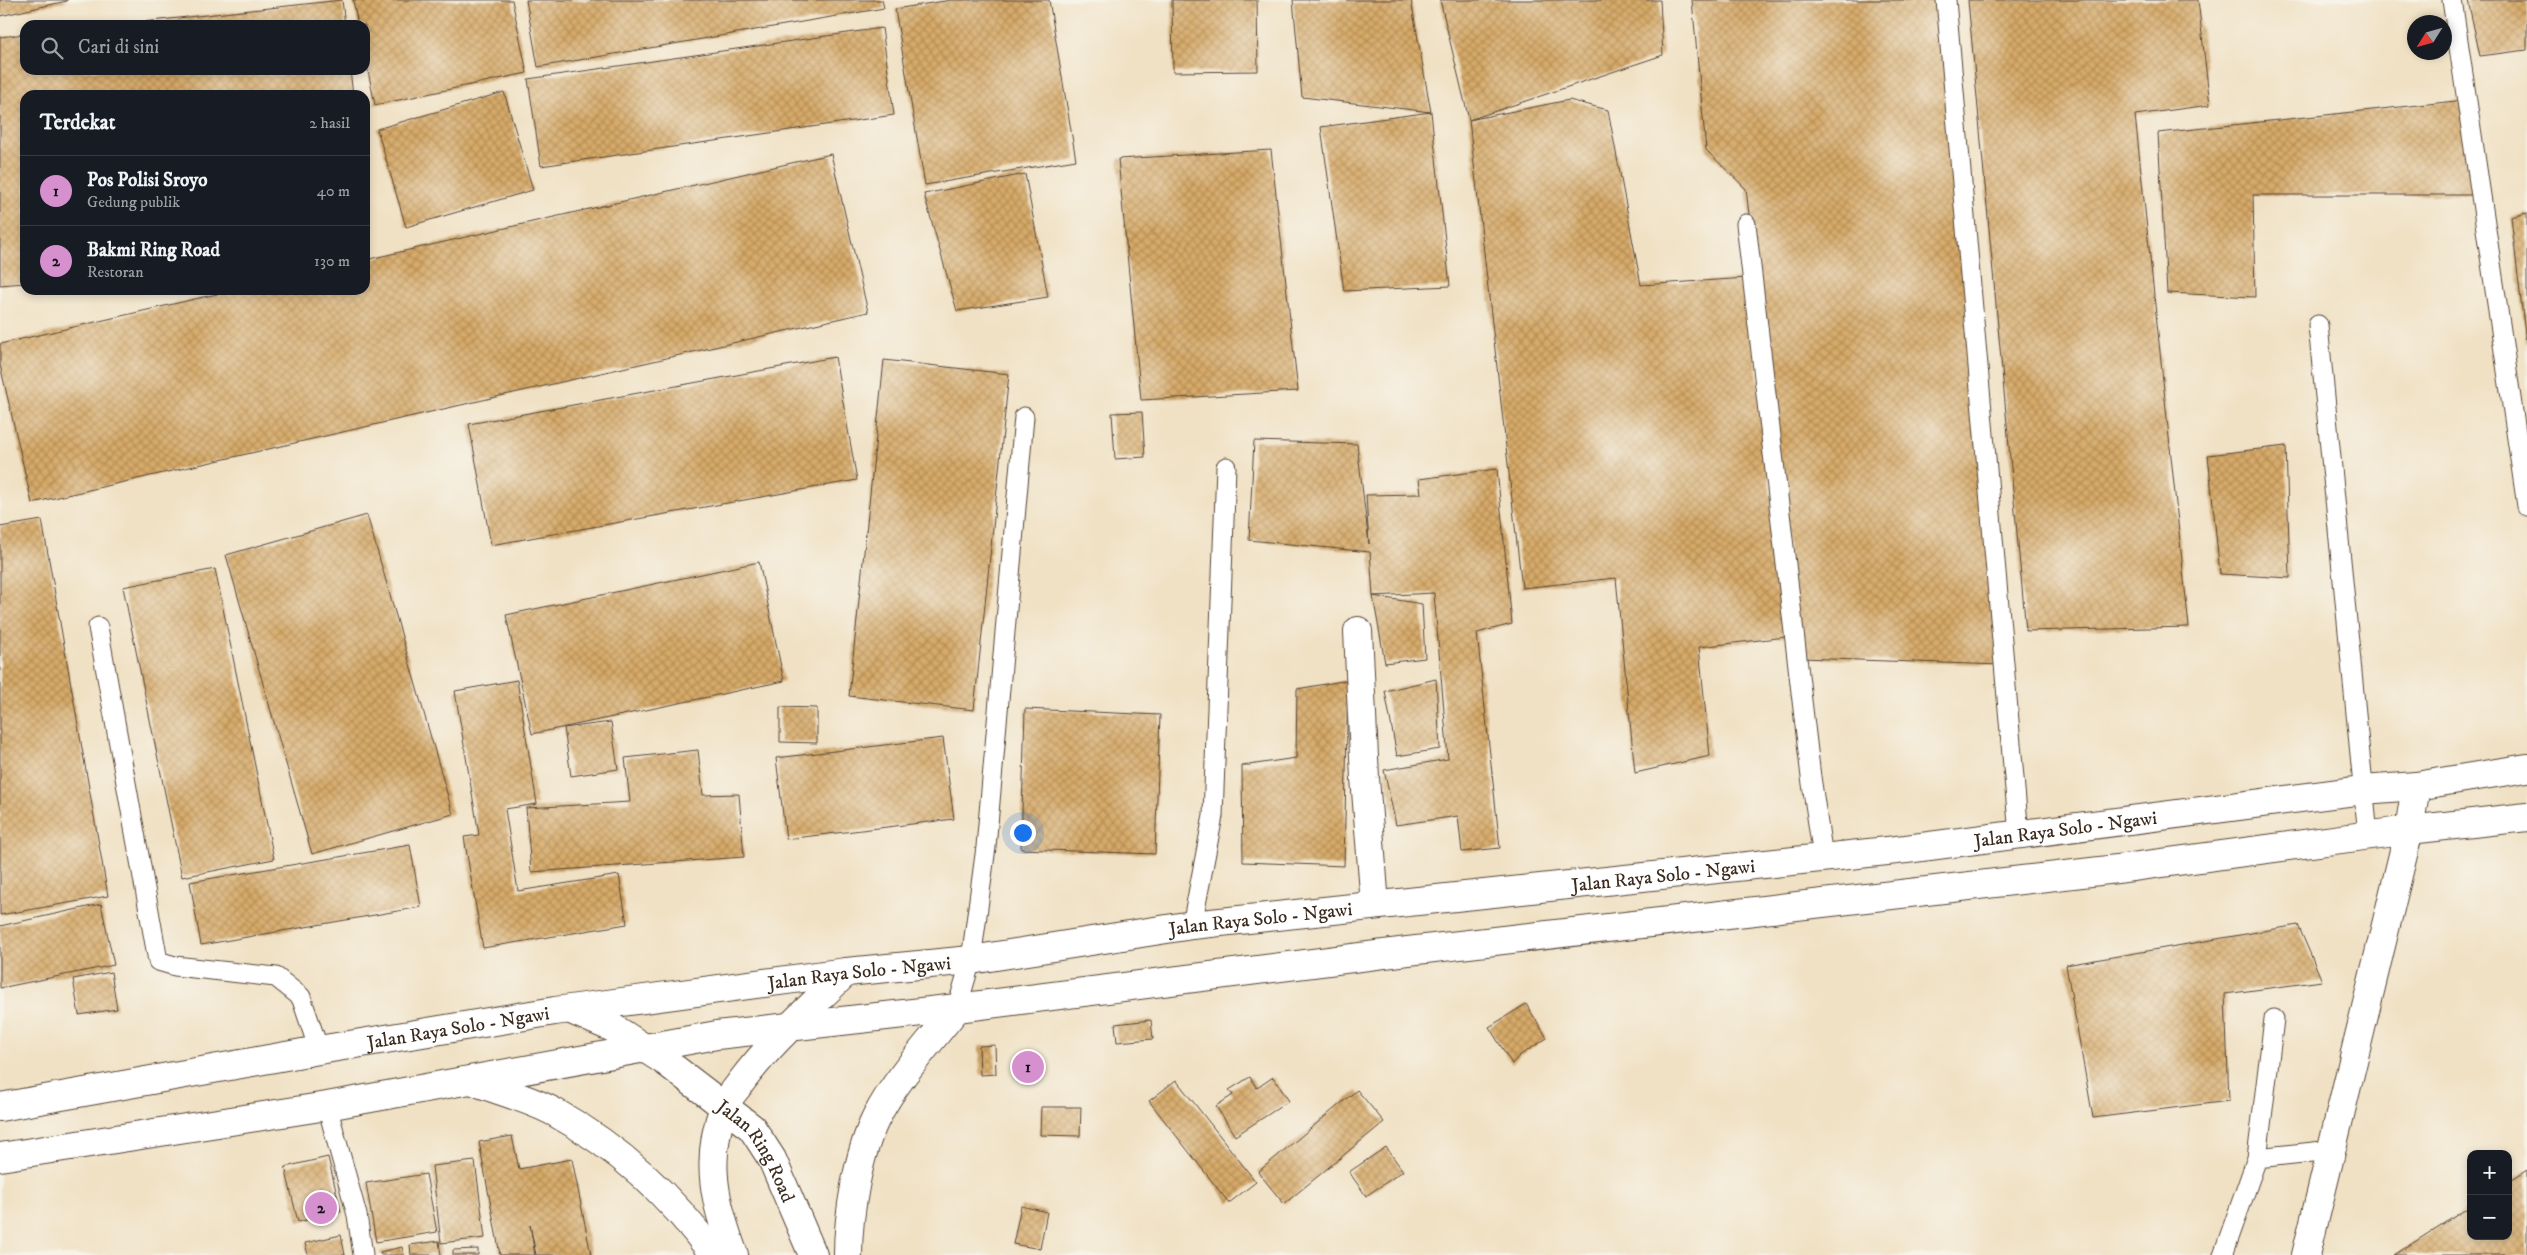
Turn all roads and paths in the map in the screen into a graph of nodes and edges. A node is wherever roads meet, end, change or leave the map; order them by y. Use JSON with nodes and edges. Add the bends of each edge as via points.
{"nodes":[{"id":1,"x":1946,"y":0,"type":"edge"},
{"id":2,"x":2452,"y":0,"type":"edge"},
{"id":3,"x":1746,"y":224,"type":"dead end"},
{"id":4,"x":2318,"y":325,"type":"dead end"},
{"id":5,"x":1024,"y":417,"type":"dead end"},
{"id":6,"x":1226,"y":467,"type":"dead end"},
{"id":7,"x":2527,"y":506,"type":"edge"},
{"id":8,"x":98,"y":627,"type":"dead end"},
{"id":9,"x":1358,"y":631,"type":"dead end"},
{"id":10,"x":2527,"y":768,"type":"edge"},
{"id":11,"x":2416,"y":786,"type":"junction"},
{"id":12,"x":2363,"y":790,"type":"junction"},
{"id":13,"x":2527,"y":817,"type":"edge"},
{"id":14,"x":2409,"y":830,"type":"junction"},
{"id":15,"x":2019,"y":835,"type":"junction"},
{"id":16,"x":2368,"y":836,"type":"junction"},
{"id":17,"x":1823,"y":858,"type":"junction"},
{"id":18,"x":1375,"y":905,"type":"junction"},
{"id":19,"x":1192,"y":925,"type":"junction"},
{"id":20,"x":971,"y":960,"type":"junction"},
{"id":21,"x":846,"y":972,"type":"junction"},
{"id":22,"x":957,"y":1008,"type":"junction"},
{"id":23,"x":570,"y":1009,"type":"junction"},
{"id":24,"x":2274,"y":1019,"type":"dead end"},
{"id":25,"x":789,"y":1026,"type":"junction"},
{"id":26,"x":645,"y":1049,"type":"junction"},
{"id":27,"x":319,"y":1050,"type":"junction"},
{"id":28,"x":473,"y":1081,"type":"junction"},
{"id":29,"x":327,"y":1106,"type":"junction"},
{"id":30,"x":724,"y":1106,"type":"junction"},
{"id":31,"x":0,"y":1107,"type":"edge"},
{"id":32,"x":2332,"y":1150,"type":"junction"},
{"id":33,"x":0,"y":1157,"type":"edge"},
{"id":34,"x":2256,"y":1158,"type":"junction"},
{"id":35,"x":364,"y":1255,"type":"edge"},
{"id":36,"x":714,"y":1255,"type":"edge"},
{"id":37,"x":734,"y":1255,"type":"edge"},
{"id":38,"x":813,"y":1255,"type":"edge"},
{"id":39,"x":848,"y":1255,"type":"edge"},
{"id":40,"x":2224,"y":1255,"type":"edge"},
{"id":41,"x":2306,"y":1255,"type":"edge"}],
"edges":[{"from":1,"to":15,"type":"lane"},
{"from":2,"to":7,"type":"lane"},
{"from":3,"to":17,"type":"lane"},
{"from":4,"to":12,"type":"lane"},
{"from":5,"to":20,"type":"lane","via":[[986,847]]},
{"from":6,"to":19,"type":"lane","via":[[1213,816]]},
{"from":8,"to":27,"type":"lane","via":[[158,961],[175,966],[276,977],[301,997]]},
{"from":9,"to":18,"type":"main road"},
{"from":10,"to":11,"type":"main road","name":"Jalan Raya Solo - Ngawi"},
{"from":11,"to":12,"type":"main road","name":"Jalan Raya Solo - Ngawi"},
{"from":11,"to":14,"type":"main road"},
{"from":12,"to":15,"type":"main road","name":"Jalan Raya Solo - Ngawi"},
{"from":12,"to":16,"type":"lane"},
{"from":13,"to":14,"type":"main road"},
{"from":14,"to":16,"type":"main road"},
{"from":14,"to":32,"type":"main road"},
{"from":15,"to":17,"type":"main road","name":"Jalan Raya Solo - Ngawi"},
{"from":16,"to":22,"type":"main road"},
{"from":17,"to":18,"type":"main road","name":"Jalan Raya Solo - Ngawi"},
{"from":18,"to":19,"type":"main road","name":"Jalan Raya Solo - Ngawi"},
{"from":19,"to":20,"type":"main road","name":"Jalan Raya Solo - Ngawi"},
{"from":20,"to":21,"type":"main road","name":"Jalan Raya Solo - Ngawi"},
{"from":20,"to":22,"type":"lane"},
{"from":21,"to":23,"type":"main road","name":"Jalan Raya Solo - Ngawi"},
{"from":21,"to":25,"type":"main road"},
{"from":22,"to":25,"type":"main road"},
{"from":22,"to":39,"type":"main road","via":[[875,1118],[857,1174]]},
{"from":23,"to":26,"type":"main road","via":[[615,1029]]},
{"from":23,"to":27,"type":"main road","name":"Jalan Raya Solo - Ngawi"},
{"from":24,"to":34,"type":"lane"},
{"from":25,"to":26,"type":"main road"},
{"from":25,"to":30,"type":"main road","via":[[757,1061]]},
{"from":26,"to":28,"type":"main road"},
{"from":26,"to":30,"type":"main road"},
{"from":27,"to":31,"type":"main road","name":"Jalan Raya Solo - Ngawi"},
{"from":28,"to":29,"type":"main road"},
{"from":28,"to":36,"type":"main road","via":[[554,1112],[608,1145],[656,1186]]},
{"from":29,"to":33,"type":"main road"},
{"from":29,"to":35,"type":"lane","via":[[357,1215]]},
{"from":30,"to":37,"type":"main road","name":"Jalan Ring Road","via":[[714,1152],[713,1184]]},
{"from":30,"to":38,"type":"main road","name":"Jalan Ring Road","via":[[752,1128],[772,1158]]},
{"from":32,"to":34,"type":"lane"},
{"from":32,"to":41,"type":"main road"},
{"from":34,"to":40,"type":"lane"}]}
